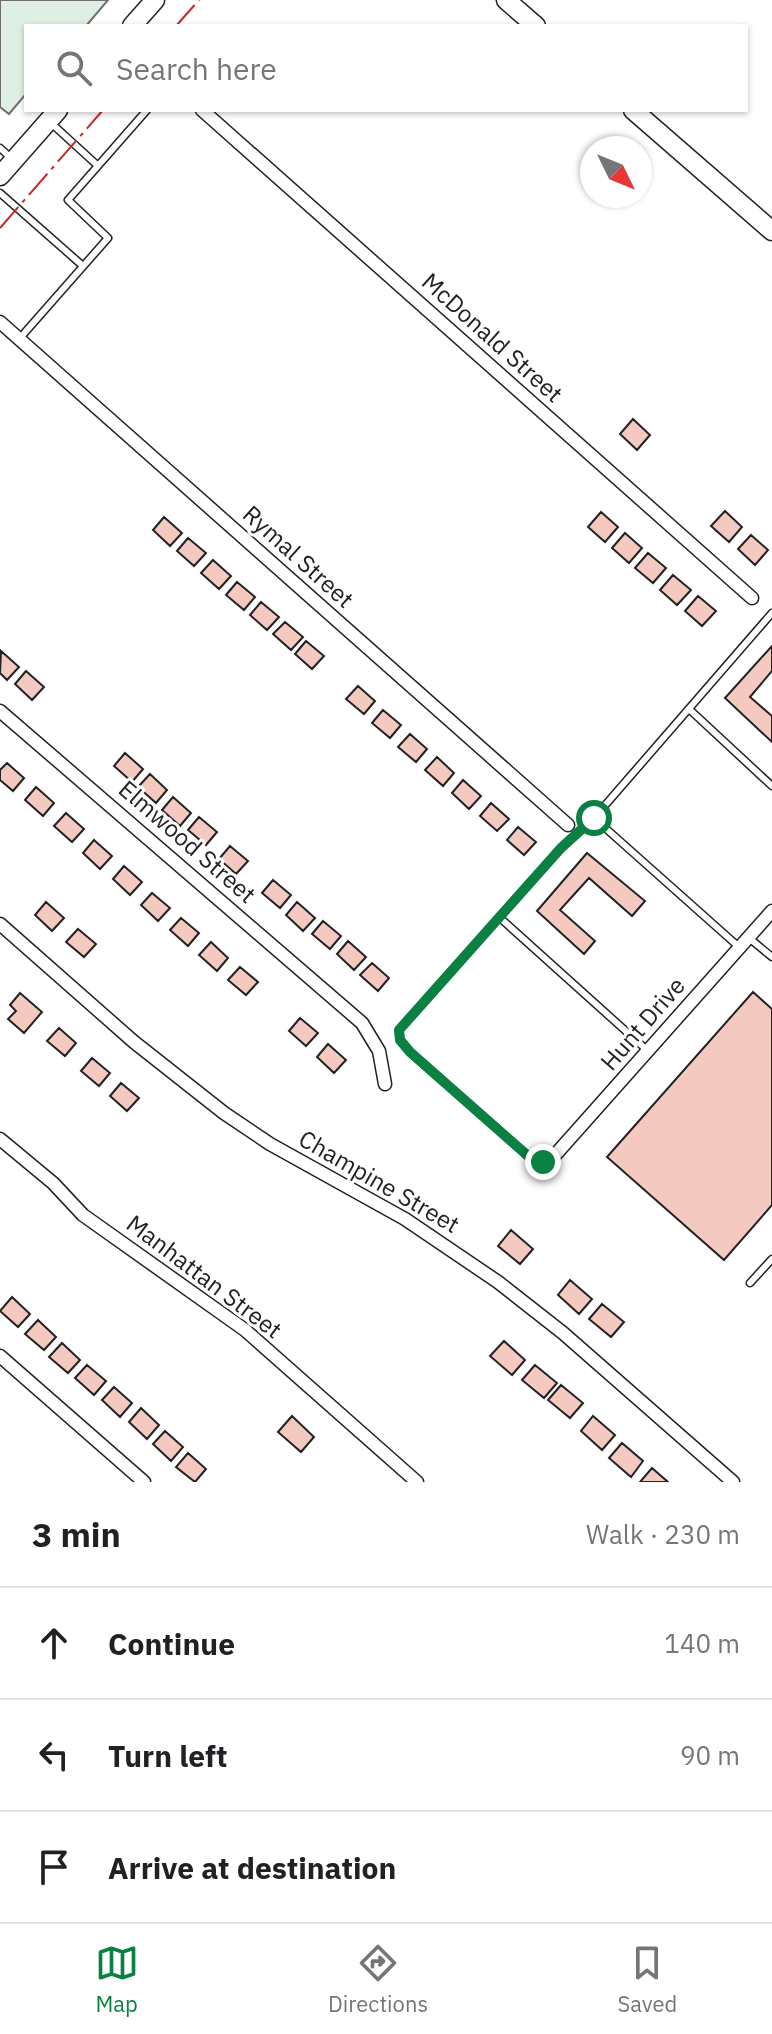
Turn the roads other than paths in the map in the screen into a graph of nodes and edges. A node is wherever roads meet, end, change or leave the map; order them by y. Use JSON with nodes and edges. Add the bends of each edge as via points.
{"nodes":[{"id":1,"x":155,"y":0,"type":"edge"},
{"id":2,"x":506,"y":0,"type":"edge"},
{"id":3,"x":134,"y":24,"type":"edge"},
{"id":4,"x":534,"y":24,"type":"edge"},
{"id":5,"x":145,"y":112,"type":"edge"},
{"id":6,"x":204,"y":112,"type":"edge"},
{"id":7,"x":635,"y":112,"type":"edge"},
{"id":8,"x":54,"y":115,"type":"edge"},
{"id":9,"x":7,"y":154,"type":"edge"},
{"id":10,"x":97,"y":165,"type":"junction"},
{"id":11,"x":0,"y":176,"type":"edge"},
{"id":12,"x":0,"y":193,"type":"edge"},
{"id":13,"x":772,"y":231,"type":"edge"},
{"id":14,"x":83,"y":266,"type":"junction"},
{"id":15,"x":0,"y":322,"type":"edge"},
{"id":16,"x":19,"y":339,"type":"junction"},
{"id":17,"x":752,"y":598,"type":"dead end"},
{"id":18,"x":772,"y":613,"type":"edge"},
{"id":19,"x":689,"y":709,"type":"junction"},
{"id":20,"x":0,"y":711,"type":"edge"},
{"id":21,"x":772,"y":786,"type":"edge"},
{"id":22,"x":594,"y":818,"type":"junction"},
{"id":23,"x":568,"y":825,"type":"dead end"},
{"id":24,"x":772,"y":911,"type":"edge"},
{"id":25,"x":499,"y":917,"type":"junction"},
{"id":26,"x":0,"y":924,"type":"edge"},
{"id":27,"x":749,"y":938,"type":"junction"},
{"id":28,"x":739,"y":947,"type":"junction"},
{"id":29,"x":772,"y":957,"type":"edge"},
{"id":30,"x":648,"y":1051,"type":"junction"},
{"id":31,"x":385,"y":1084,"type":"dead end"},
{"id":32,"x":0,"y":1139,"type":"edge"},
{"id":33,"x":543,"y":1162,"type":"joint"},
{"id":34,"x":772,"y":1259,"type":"edge"},
{"id":35,"x":750,"y":1283,"type":"dead end"},
{"id":36,"x":0,"y":1356,"type":"edge"},
{"id":37,"x":144,"y":1482,"type":"edge"},
{"id":38,"x":417,"y":1482,"type":"edge"},
{"id":39,"x":733,"y":1482,"type":"edge"}],
"edges":[{"from":1,"to":3,"type":"main road"},
{"from":2,"to":4,"type":"main road"},
{"from":5,"to":10,"type":"lane"},
{"from":6,"to":17,"type":"street","name":"McDonald Street"},
{"from":7,"to":13,"type":"main road"},
{"from":8,"to":9,"type":"main road"},
{"from":8,"to":10,"type":"lane"},
{"from":9,"to":11,"type":"main road"},
{"from":10,"to":14,"type":"lane","via":[[68,200],[108,238]]},
{"from":12,"to":14,"type":"lane"},
{"from":14,"to":16,"type":"lane"},
{"from":15,"to":16,"type":"street","name":"Rymal Street"},
{"from":16,"to":23,"type":"street","name":"Rymal Street"},
{"from":18,"to":19,"type":"lane"},
{"from":19,"to":21,"type":"lane"},
{"from":19,"to":22,"type":"lane"},
{"from":20,"to":31,"type":"street","name":"Elmwood Street","via":[[345,1008],[379,1051]]},
{"from":22,"to":25,"type":"lane"},
{"from":22,"to":28,"type":"lane"},
{"from":24,"to":27,"type":"street","name":"Hunt Drive"},
{"from":25,"to":30,"type":"lane"},
{"from":25,"to":33,"type":"lane","via":[[399,1030],[400,1040],[536,1163]]},
{"from":26,"to":39,"type":"street","name":"Champine Street","via":[[224,1113],[405,1219],[498,1282]]},
{"from":27,"to":28,"type":"street","name":"Hunt Drive"},
{"from":27,"to":29,"type":"lane"},
{"from":28,"to":30,"type":"street","name":"Hunt Drive"},
{"from":30,"to":33,"type":"street","name":"Hunt Drive"},
{"from":32,"to":38,"type":"street","name":"Manhattan Street","via":[[83,1215],[245,1330]]},
{"from":34,"to":35,"type":"lane"},
{"from":36,"to":37,"type":"street"}]}
